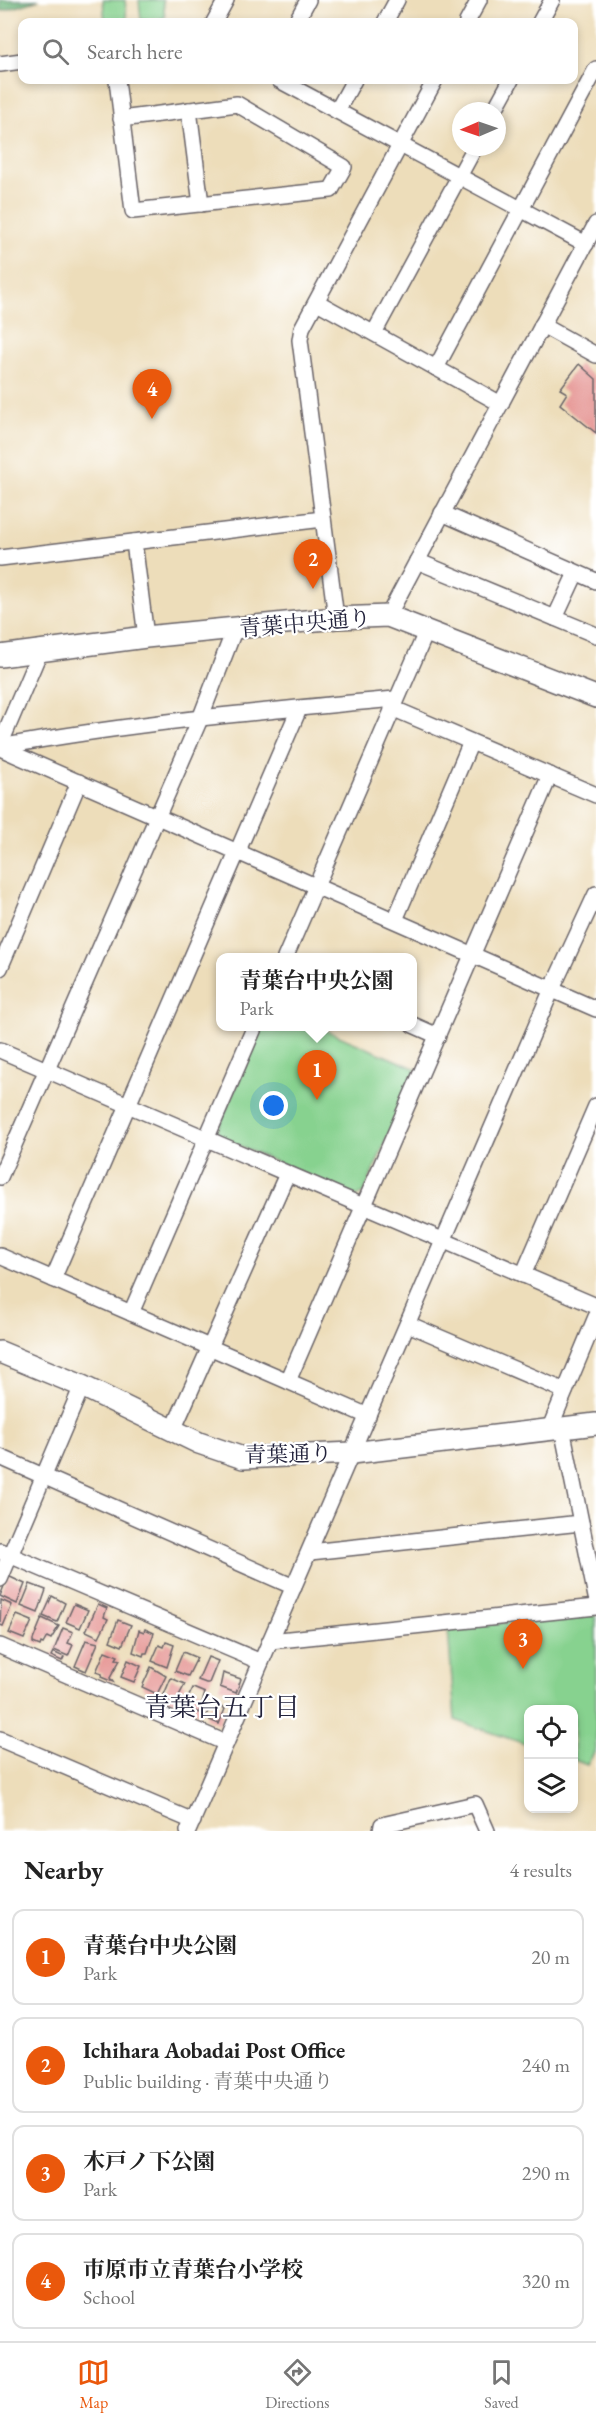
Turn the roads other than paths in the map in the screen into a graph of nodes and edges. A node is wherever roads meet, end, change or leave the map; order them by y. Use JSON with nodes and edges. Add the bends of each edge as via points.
{"nodes":[{"id":1,"x":226,"y":0,"type":"edge"},
{"id":2,"x":309,"y":0,"type":"edge"},
{"id":3,"x":397,"y":0,"type":"edge"},
{"id":4,"x":479,"y":0,"type":"edge"},
{"id":5,"x":552,"y":0,"type":"edge"},
{"id":6,"x":216,"y":18,"type":"edge"},
{"id":7,"x":298,"y":18,"type":"edge"},
{"id":8,"x":387,"y":18,"type":"edge"},
{"id":9,"x":469,"y":18,"type":"edge"},
{"id":10,"x":542,"y":18,"type":"edge"},
{"id":11,"x":18,"y":62,"type":"edge"},
{"id":12,"x":0,"y":64,"type":"edge"},
{"id":13,"x":596,"y":69,"type":"edge"},
{"id":14,"x":117,"y":84,"type":"edge"},
{"id":15,"x":286,"y":84,"type":"edge"},
{"id":16,"x":352,"y":84,"type":"edge"},
{"id":17,"x":433,"y":84,"type":"edge"},
{"id":18,"x":508,"y":84,"type":"edge"},
{"id":19,"x":499,"y":102,"type":"edge"},
{"id":20,"x":189,"y":110,"type":"junction"},
{"id":21,"x":337,"y":111,"type":"junction"},
{"id":22,"x":121,"y":119,"type":"junction"},
{"id":23,"x":399,"y":144,"type":"junction"},
{"id":24,"x":471,"y":156,"type":"edge"},
{"id":25,"x":460,"y":176,"type":"junction"},
{"id":26,"x":201,"y":204,"type":"junction"},
{"id":27,"x":522,"y":209,"type":"junction"},
{"id":28,"x":596,"y":224,"type":"edge"},
{"id":29,"x":586,"y":244,"type":"junction"},
{"id":30,"x":317,"y":302,"type":"junction"},
{"id":31,"x":542,"y":325,"type":"junction"},
{"id":32,"x":374,"y":333,"type":"junction"},
{"id":33,"x":596,"y":355,"type":"edge"},
{"id":34,"x":436,"y":368,"type":"junction"},
{"id":35,"x":501,"y":404,"type":"junction"},
{"id":36,"x":442,"y":513,"type":"junction"},
{"id":37,"x":323,"y":519,"type":"junction"},
{"id":38,"x":134,"y":542,"type":"junction"},
{"id":39,"x":0,"y":558,"type":"edge"},
{"id":40,"x":417,"y":561,"type":"junction"},
{"id":41,"x":576,"y":573,"type":"junction"},
{"id":42,"x":596,"y":581,"type":"edge"},
{"id":43,"x":388,"y":616,"type":"junction"},
{"id":44,"x":336,"y":618,"type":"junction"},
{"id":45,"x":555,"y":618,"type":"junction"},
{"id":46,"x":235,"y":628,"type":"junction"},
{"id":47,"x":427,"y":630,"type":"junction"},
{"id":48,"x":596,"y":635,"type":"edge"},
{"id":49,"x":146,"y":637,"type":"junction"},
{"id":50,"x":40,"y":651,"type":"junction"},
{"id":51,"x":0,"y":656,"type":"edge"},
{"id":52,"x":596,"y":697,"type":"edge"},
{"id":53,"x":393,"y":704,"type":"junction"},
{"id":54,"x":299,"y":709,"type":"junction"},
{"id":55,"x":200,"y":719,"type":"junction"},
{"id":56,"x":471,"y":742,"type":"junction"},
{"id":57,"x":0,"y":747,"type":"edge"},
{"id":58,"x":550,"y":775,"type":"junction"},
{"id":59,"x":79,"y":782,"type":"junction"},
{"id":60,"x":596,"y":795,"type":"edge"},
{"id":61,"x":157,"y":816,"type":"junction"},
{"id":62,"x":237,"y":851,"type":"junction"},
{"id":63,"x":316,"y":885,"type":"junction"},
{"id":64,"x":596,"y":894,"type":"edge"},
{"id":65,"x":396,"y":920,"type":"junction"},
{"id":66,"x":287,"y":953,"type":"edge"},
{"id":67,"x":473,"y":955,"type":"junction"},
{"id":68,"x":0,"y":968,"type":"edge"},
{"id":69,"x":552,"y":989,"type":"junction"},
{"id":70,"x":596,"y":1009,"type":"edge"},
{"id":71,"x":417,"y":1027,"type":"edge"},
{"id":72,"x":253,"y":1031,"type":"edge"},
{"id":73,"x":438,"y":1036,"type":"junction"},
{"id":74,"x":0,"y":1050,"type":"edge"},
{"id":75,"x":46,"y":1070,"type":"junction"},
{"id":76,"x":128,"y":1105,"type":"junction"},
{"id":77,"x":596,"y":1106,"type":"edge"},
{"id":78,"x":206,"y":1139,"type":"junction"},
{"id":79,"x":287,"y":1174,"type":"junction"},
{"id":80,"x":0,"y":1177,"type":"edge"},
{"id":81,"x":363,"y":1206,"type":"junction"},
{"id":82,"x":445,"y":1242,"type":"junction"},
{"id":83,"x":0,"y":1256,"type":"edge"},
{"id":84,"x":523,"y":1275,"type":"junction"},
{"id":85,"x":53,"y":1279,"type":"junction"},
{"id":86,"x":596,"y":1305,"type":"edge"},
{"id":87,"x":131,"y":1313,"type":"junction"},
{"id":88,"x":596,"y":1317,"type":"edge"},
{"id":89,"x":408,"y":1324,"type":"junction"},
{"id":90,"x":210,"y":1347,"type":"junction"},
{"id":91,"x":0,"y":1352,"type":"edge"},
{"id":92,"x":288,"y":1381,"type":"junction"},
{"id":93,"x":82,"y":1386,"type":"junction"},
{"id":94,"x":565,"y":1391,"type":"junction"},
{"id":95,"x":368,"y":1416,"type":"junction"},
{"id":96,"x":596,"y":1424,"type":"edge"},
{"id":97,"x":555,"y":1429,"type":"junction"},
{"id":98,"x":173,"y":1431,"type":"junction"},
{"id":99,"x":352,"y":1453,"type":"junction"},
{"id":100,"x":0,"y":1457,"type":"edge"},
{"id":101,"x":44,"y":1476,"type":"junction"},
{"id":102,"x":581,"y":1523,"type":"junction"},
{"id":103,"x":310,"y":1552,"type":"junction"},
{"id":104,"x":5,"y":1553,"type":"edge"},
{"id":105,"x":0,"y":1579,"type":"edge"},
{"id":106,"x":294,"y":1587,"type":"junction"},
{"id":107,"x":596,"y":1597,"type":"edge"},
{"id":108,"x":596,"y":1607,"type":"edge"},
{"id":109,"x":270,"y":1641,"type":"junction"},
{"id":110,"x":0,"y":1646,"type":"edge"},
{"id":111,"x":261,"y":1662,"type":"junction"},
{"id":112,"x":0,"y":1739,"type":"edge"},
{"id":113,"x":226,"y":1743,"type":"junction"},
{"id":114,"x":190,"y":1826,"type":"edge"},
{"id":115,"x":381,"y":1831,"type":"edge"},
{"id":116,"x":487,"y":1831,"type":"edge"}],
"edges":[{"from":1,"to":6,"type":"street"},
{"from":2,"to":7,"type":"street"},
{"from":3,"to":8,"type":"street"},
{"from":4,"to":9,"type":"street"},
{"from":5,"to":10,"type":"street"},
{"from":11,"to":12,"type":"street"},
{"from":13,"to":27,"type":"street"},
{"from":14,"to":22,"type":"street"},
{"from":15,"to":21,"type":"street"},
{"from":16,"to":21,"type":"street"},
{"from":17,"to":23,"type":"street"},
{"from":18,"to":19,"type":"street"},
{"from":20,"to":22,"type":"street"},
{"from":20,"to":26,"type":"street"},
{"from":20,"to":26,"type":"street","via":[[237,104],[344,168],[331,190]]},
{"from":21,"to":23,"type":"street"},
{"from":22,"to":26,"type":"street","via":[[133,211]]},
{"from":23,"to":25,"type":"street"},
{"from":23,"to":30,"type":"street"},
{"from":24,"to":25,"type":"street"},
{"from":25,"to":27,"type":"street"},
{"from":25,"to":32,"type":"street"},
{"from":27,"to":29,"type":"street"},
{"from":27,"to":34,"type":"street"},
{"from":28,"to":29,"type":"street"},
{"from":29,"to":31,"type":"street"},
{"from":30,"to":32,"type":"street"},
{"from":30,"to":37,"type":"street","via":[[302,328],[300,340]]},
{"from":31,"to":33,"type":"street"},
{"from":31,"to":35,"type":"street"},
{"from":32,"to":34,"type":"street"},
{"from":34,"to":35,"type":"street"},
{"from":35,"to":36,"type":"street"},
{"from":36,"to":40,"type":"street"},
{"from":36,"to":41,"type":"street"},
{"from":37,"to":38,"type":"street"},
{"from":37,"to":44,"type":"street"},
{"from":38,"to":39,"type":"street"},
{"from":38,"to":49,"type":"street"},
{"from":40,"to":43,"type":"street"},
{"from":40,"to":45,"type":"street"},
{"from":41,"to":42,"type":"street"},
{"from":41,"to":45,"type":"street"},
{"from":43,"to":44,"type":"street","name":"青葉中央通り"},
{"from":43,"to":47,"type":"street","name":"青葉中央通り"},
{"from":44,"to":46,"type":"street","name":"青葉中央通り"},
{"from":45,"to":48,"type":"street"},
{"from":46,"to":49,"type":"street","name":"青葉中央通り"},
{"from":46,"to":55,"type":"street"},
{"from":47,"to":52,"type":"street","name":"青葉中央通り"},
{"from":47,"to":53,"type":"street"},
{"from":49,"to":50,"type":"street","name":"青葉中央通り"},
{"from":50,"to":51,"type":"street","name":"青葉中央通り"},
{"from":50,"to":57,"type":"street"},
{"from":53,"to":54,"type":"street"},
{"from":53,"to":56,"type":"street"},
{"from":53,"to":63,"type":"street"},
{"from":54,"to":55,"type":"street"},
{"from":54,"to":62,"type":"street"},
{"from":55,"to":57,"type":"street"},
{"from":55,"to":61,"type":"street"},
{"from":56,"to":58,"type":"street"},
{"from":56,"to":65,"type":"street"},
{"from":57,"to":59,"type":"street"},
{"from":58,"to":60,"type":"street"},
{"from":58,"to":67,"type":"street"},
{"from":59,"to":61,"type":"street"},
{"from":59,"to":68,"type":"street"},
{"from":61,"to":62,"type":"street"},
{"from":61,"to":75,"type":"street"},
{"from":62,"to":63,"type":"street"},
{"from":62,"to":76,"type":"street"},
{"from":63,"to":65,"type":"street"},
{"from":63,"to":66,"type":"street"},
{"from":64,"to":69,"type":"street"},
{"from":65,"to":67,"type":"street"},
{"from":67,"to":69,"type":"street"},
{"from":67,"to":73,"type":"street"},
{"from":69,"to":70,"type":"street"},
{"from":69,"to":82,"type":"street"},
{"from":71,"to":73,"type":"street"},
{"from":72,"to":78,"type":"street"},
{"from":73,"to":81,"type":"street"},
{"from":74,"to":75,"type":"street"},
{"from":75,"to":76,"type":"street"},
{"from":75,"to":80,"type":"street"},
{"from":76,"to":78,"type":"street"},
{"from":76,"to":85,"type":"street"},
{"from":77,"to":84,"type":"street"},
{"from":78,"to":79,"type":"street"},
{"from":78,"to":87,"type":"street"},
{"from":79,"to":81,"type":"street"},
{"from":79,"to":90,"type":"street"},
{"from":81,"to":82,"type":"street"},
{"from":81,"to":92,"type":"street"},
{"from":82,"to":84,"type":"street"},
{"from":82,"to":89,"type":"street"},
{"from":83,"to":85,"type":"street"},
{"from":84,"to":86,"type":"street"},
{"from":85,"to":87,"type":"street"},
{"from":87,"to":90,"type":"street"},
{"from":88,"to":94,"type":"street"},
{"from":89,"to":94,"type":"street"},
{"from":89,"to":95,"type":"street"},
{"from":90,"to":92,"type":"street"},
{"from":90,"to":98,"type":"street"},
{"from":91,"to":93,"type":"street","name":"青葉通り"},
{"from":92,"to":95,"type":"street"},
{"from":93,"to":98,"type":"street","name":"青葉通り"},
{"from":93,"to":101,"type":"street"},
{"from":94,"to":97,"type":"street"},
{"from":95,"to":99,"type":"street"},
{"from":96,"to":97,"type":"street","name":"青葉通り"},
{"from":97,"to":99,"type":"street","name":"青葉通り"},
{"from":97,"to":102,"type":"street"},
{"from":98,"to":99,"type":"street","name":"青葉通り","via":[[243,1458]]},
{"from":99,"to":103,"type":"street"},
{"from":100,"to":101,"type":"street"},
{"from":101,"to":104,"type":"street"},
{"from":101,"to":106,"type":"street"},
{"from":102,"to":103,"type":"street"},
{"from":102,"to":107,"type":"street"},
{"from":103,"to":106,"type":"street"},
{"from":104,"to":105,"type":"street"},
{"from":104,"to":111,"type":"street"},
{"from":106,"to":109,"type":"street"},
{"from":108,"to":109,"type":"street"},
{"from":109,"to":111,"type":"street"},
{"from":110,"to":113,"type":"street"},
{"from":111,"to":113,"type":"street"},
{"from":112,"to":114,"type":"street"},
{"from":113,"to":114,"type":"street"},
{"from":115,"to":116,"type":"street","via":[[382,1825],[475,1803]]}]}
